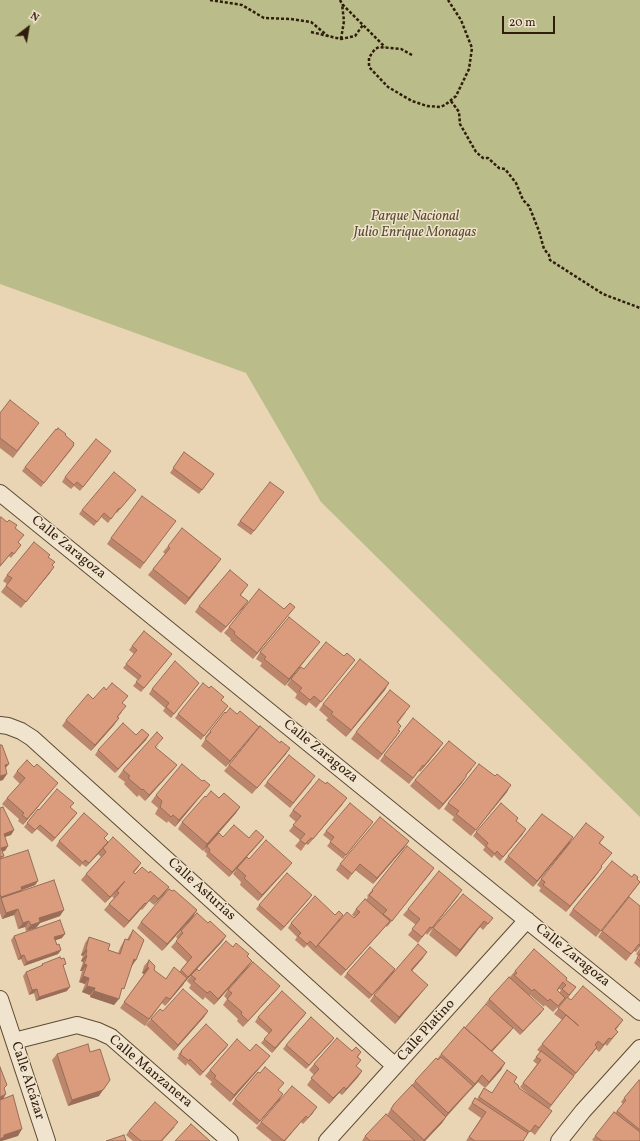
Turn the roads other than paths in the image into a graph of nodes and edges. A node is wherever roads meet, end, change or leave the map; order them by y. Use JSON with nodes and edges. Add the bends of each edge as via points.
{"nodes":[{"id":1,"x":0,"y":493,"type":"edge"},
{"id":2,"x":0,"y":725,"type":"edge"},
{"id":3,"x":527,"y":920,"type":"junction"},
{"id":4,"x":0,"y":999,"type":"edge"},
{"id":5,"x":640,"y":1012,"type":"edge"},
{"id":6,"x":14,"y":1041,"type":"junction"},
{"id":7,"x":640,"y":1048,"type":"edge"},
{"id":8,"x":395,"y":1066,"type":"junction"},
{"id":9,"x":47,"y":1141,"type":"edge"},
{"id":10,"x":230,"y":1141,"type":"edge"},
{"id":11,"x":327,"y":1141,"type":"edge"},
{"id":12,"x":559,"y":1141,"type":"edge"}],
"edges":[{"from":1,"to":3,"type":"street","name":"Calle Zaragoza"},
{"from":2,"to":8,"type":"street","name":"Calle Asturias","via":[[21,731],[32,738]]},
{"from":3,"to":5,"type":"street","name":"Calle Zaragoza"},
{"from":3,"to":8,"type":"street","name":"Calle Platino"},
{"from":4,"to":6,"type":"street","name":"Calle Alcázar"},
{"from":6,"to":9,"type":"street","name":"Calle Alcázar"},
{"from":6,"to":10,"type":"street","name":"Calle Manzanera","via":[[77,1025],[111,1037]]},
{"from":7,"to":12,"type":"street"},
{"from":8,"to":11,"type":"street","name":"Calle Platino"}]}
